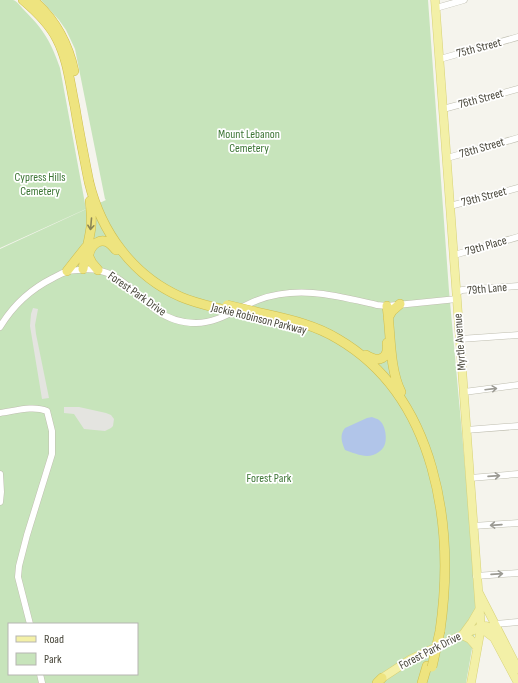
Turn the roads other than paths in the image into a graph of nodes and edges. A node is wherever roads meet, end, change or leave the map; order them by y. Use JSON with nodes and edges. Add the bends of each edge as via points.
{"nodes":[{"id":1,"x":23,"y":0,"type":"edge"},
{"id":2,"x":33,"y":0,"type":"edge"},
{"id":3,"x":464,"y":0,"type":"edge"},
{"id":4,"x":436,"y":4,"type":"edge"},
{"id":5,"x":518,"y":37,"type":"edge"},
{"id":6,"x":440,"y":59,"type":"junction"},
{"id":7,"x":518,"y":89,"type":"edge"},
{"id":8,"x":443,"y":109,"type":"junction"},
{"id":9,"x":518,"y":138,"type":"edge"},
{"id":10,"x":447,"y":158,"type":"junction"},
{"id":11,"x":87,"y":174,"type":"junction"},
{"id":12,"x":518,"y":188,"type":"edge"},
{"id":13,"x":450,"y":206,"type":"junction"},
{"id":14,"x":518,"y":237,"type":"edge"},
{"id":15,"x":88,"y":251,"type":"junction"},
{"id":16,"x":454,"y":255,"type":"junction"},
{"id":17,"x":131,"y":262,"type":"junction"},
{"id":18,"x":85,"y":269,"type":"junction"},
{"id":19,"x":98,"y":270,"type":"junction"},
{"id":20,"x":67,"y":271,"type":"junction"},
{"id":21,"x":518,"y":286,"type":"edge"},
{"id":22,"x":457,"y":296,"type":"junction"},
{"id":23,"x":400,"y":304,"type":"junction"},
{"id":24,"x":385,"y":305,"type":"junction"},
{"id":25,"x":226,"y":308,"type":"junction"},
{"id":26,"x":250,"y":313,"type":"junction"},
{"id":27,"x":388,"y":318,"type":"junction"},
{"id":28,"x":0,"y":327,"type":"edge"},
{"id":29,"x":518,"y":335,"type":"edge"},
{"id":30,"x":338,"y":339,"type":"junction"},
{"id":31,"x":460,"y":339,"type":"junction"},
{"id":32,"x":518,"y":385,"type":"edge"},
{"id":33,"x":464,"y":392,"type":"junction"},
{"id":34,"x":408,"y":410,"type":"junction"},
{"id":35,"x":0,"y":413,"type":"edge"},
{"id":36,"x":518,"y":426,"type":"edge"},
{"id":37,"x":466,"y":430,"type":"junction"},
{"id":38,"x":0,"y":474,"type":"edge"},
{"id":39,"x":518,"y":474,"type":"edge"},
{"id":40,"x":470,"y":478,"type":"junction"},
{"id":41,"x":0,"y":502,"type":"edge"},
{"id":42,"x":518,"y":523,"type":"edge"},
{"id":43,"x":473,"y":526,"type":"junction"},
{"id":44,"x":518,"y":573,"type":"edge"},
{"id":45,"x":476,"y":576,"type":"junction"},
{"id":46,"x":478,"y":590,"type":"junction"},
{"id":47,"x":479,"y":610,"type":"junction"},
{"id":48,"x":518,"y":622,"type":"edge"},
{"id":49,"x":30,"y":623,"type":"edge"},
{"id":50,"x":497,"y":627,"type":"junction"},
{"id":51,"x":481,"y":628,"type":"junction"},
{"id":52,"x":437,"y":631,"type":"junction"},
{"id":53,"x":462,"y":635,"type":"junction"},
{"id":54,"x":477,"y":647,"type":"junction"},
{"id":55,"x":425,"y":675,"type":"edge"},
{"id":56,"x":517,"y":676,"type":"edge"},
{"id":57,"x":380,"y":681,"type":"edge"},
{"id":58,"x":428,"y":683,"type":"edge"},
{"id":59,"x":471,"y":683,"type":"edge"}],
"edges":[{"from":1,"to":11,"type":"highway","name":"Jackie Robinson Parkway","via":[[45,21],[62,51],[68,70]]},
{"from":2,"to":25,"type":"highway","name":"Jackie Robinson Parkway","via":[[54,23],[70,53],[97,190],[101,205],[119,240],[134,258],[158,278],[171,286]]},
{"from":3,"to":4,"type":"street"},
{"from":4,"to":6,"type":"main road","name":"Myrtle Avenue"},
{"from":5,"to":6,"type":"street","name":"75th Street"},
{"from":6,"to":8,"type":"main road","name":"Myrtle Avenue"},
{"from":7,"to":8,"type":"street","name":"76th Street"},
{"from":8,"to":10,"type":"main road","name":"Myrtle Avenue"},
{"from":9,"to":10,"type":"street","name":"78th Street"},
{"from":10,"to":13,"type":"main road","name":"Myrtle Avenue"},
{"from":11,"to":15,"type":"highway","one_way":true,"via":[[92,219]]},
{"from":11,"to":17,"type":"highway","name":"Jackie Robinson Parkway","via":[[101,218],[112,238]]},
{"from":12,"to":13,"type":"street","name":"79th Street"},
{"from":13,"to":16,"type":"main road","name":"Myrtle Avenue"},
{"from":14,"to":16,"type":"street","name":"79th Place"},
{"from":15,"to":17,"type":"highway","via":[[93,245],[104,241]]},
{"from":15,"to":18,"type":"highway"},
{"from":15,"to":19,"type":"highway","via":[[92,263]]},
{"from":15,"to":20,"type":"highway"},
{"from":16,"to":22,"type":"main road","name":"Myrtle Avenue"},
{"from":17,"to":25,"type":"highway","name":"Jackie Robinson Parkway","via":[[154,282],[175,294],[199,303]]},
{"from":18,"to":19,"type":"street","name":"Forest Park Drive"},
{"from":18,"to":20,"type":"street","name":"Forest Park Drive"},
{"from":19,"to":24,"type":"street","name":"Forest Park Drive","via":[[118,278],[156,310],[187,322],[210,321],[258,300],[294,293],[319,293]]},
{"from":20,"to":28,"type":"street","name":"Forest Park Drive","via":[[47,281],[25,297]]},
{"from":21,"to":22,"type":"street","name":"79th Lane","via":[[462,290]]},
{"from":22,"to":23,"type":"street","name":"Forest Park Drive"},
{"from":22,"to":31,"type":"main road","name":"Myrtle Avenue"},
{"from":23,"to":24,"type":"street","name":"Forest Park Drive"},
{"from":23,"to":27,"type":"highway"},
{"from":24,"to":27,"type":"highway"},
{"from":24,"to":30,"type":"highway","via":[[388,348],[383,358],[371,358],[355,346]]},
{"from":25,"to":26,"type":"highway","name":"Jackie Robinson Parkway","bridge":true},
{"from":26,"to":30,"type":"highway","name":"Jackie Robinson Parkway","via":[[305,324]]},
{"from":26,"to":52,"type":"highway","name":"Jackie Robinson Parkway","via":[[306,330],[339,346],[377,377],[401,409],[425,464],[435,508],[439,548]]},
{"from":27,"to":34,"type":"highway","via":[[394,375]]},
{"from":29,"to":31,"type":"street"},
{"from":30,"to":34,"type":"highway","name":"Jackie Robinson Parkway","via":[[379,371]]},
{"from":31,"to":33,"type":"main road","name":"Myrtle Avenue"},
{"from":33,"to":32,"type":"street","one_way":true},
{"from":33,"to":37,"type":"main road","name":"Myrtle Avenue"},
{"from":34,"to":52,"type":"highway","name":"Jackie Robinson Parkway","via":[[425,447],[440,505],[445,568],[444,599]]},
{"from":35,"to":49,"type":"street","via":[[40,409],[47,412],[52,431],[52,454],[26,535],[19,566],[18,577]]},
{"from":36,"to":37,"type":"street"},
{"from":37,"to":40,"type":"main road","name":"Myrtle Avenue"},
{"from":38,"to":41,"type":"street"},
{"from":40,"to":39,"type":"street","one_way":true},
{"from":40,"to":43,"type":"main road","name":"Myrtle Avenue"},
{"from":42,"to":43,"type":"street","one_way":true},
{"from":43,"to":45,"type":"main road","name":"Myrtle Avenue"},
{"from":45,"to":44,"type":"street","one_way":true},
{"from":45,"to":46,"type":"main road","name":"Myrtle Avenue"},
{"from":46,"to":47,"type":"main road","name":"Myrtle Avenue"},
{"from":46,"to":50,"type":"main road"},
{"from":47,"to":51,"type":"main road","name":"Myrtle Avenue"},
{"from":47,"to":53,"type":"main road"},
{"from":48,"to":50,"type":"street"},
{"from":50,"to":51,"type":"main road"},
{"from":50,"to":56,"type":"main road"},
{"from":51,"to":53,"type":"main road","name":"Forest Park Drive"},
{"from":51,"to":54,"type":"main road","name":"Myrtle Avenue"},
{"from":51,"to":56,"type":"main road","via":[[494,638]]},
{"from":52,"to":55,"type":"highway","name":"Jackie Robinson Parkway"},
{"from":53,"to":54,"type":"main road"},
{"from":53,"to":57,"type":"main road","name":"Forest Park Drive","via":[[411,659]]},
{"from":54,"to":59,"type":"main road","name":"Myrtle Avenue"},
{"from":55,"to":58,"type":"highway","name":"Jackie Robinson Parkway"}]}
